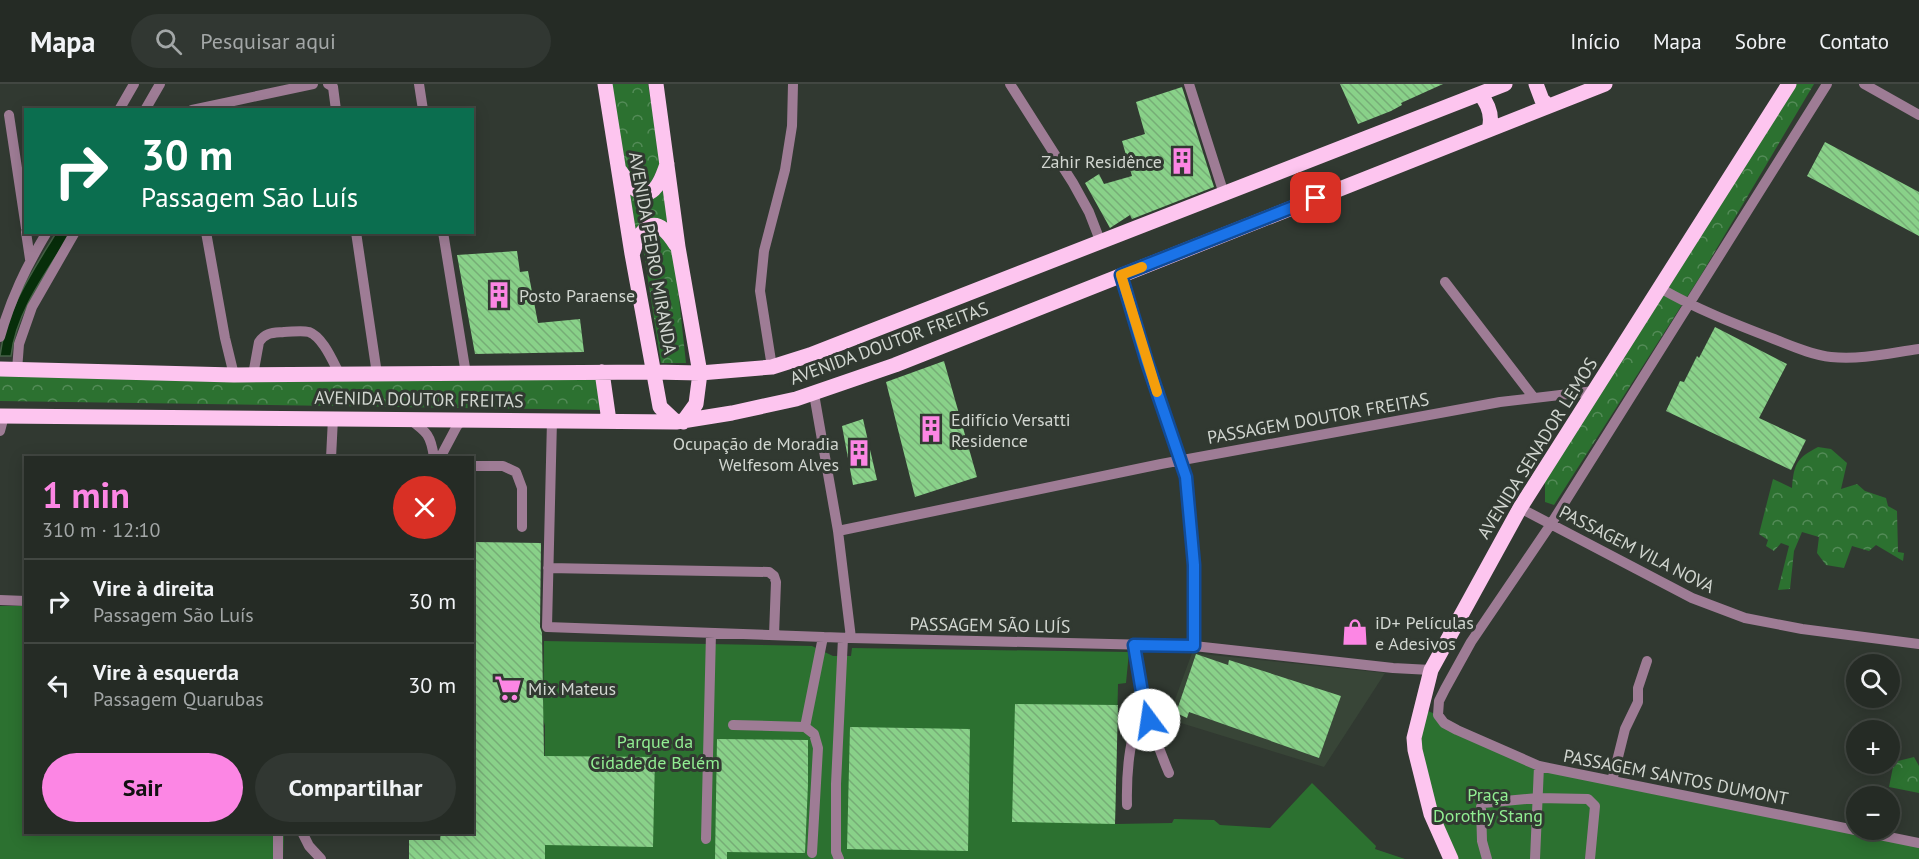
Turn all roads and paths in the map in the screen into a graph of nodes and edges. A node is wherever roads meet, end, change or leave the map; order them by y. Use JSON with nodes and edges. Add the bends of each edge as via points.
{"nodes":[{"id":1,"x":134,"y":84,"type":"edge"},
{"id":2,"x":160,"y":84,"type":"edge"},
{"id":3,"x":313,"y":84,"type":"edge"},
{"id":4,"x":328,"y":84,"type":"edge"},
{"id":5,"x":419,"y":84,"type":"edge"},
{"id":6,"x":605,"y":84,"type":"edge"},
{"id":7,"x":656,"y":84,"type":"edge"},
{"id":8,"x":793,"y":84,"type":"edge"},
{"id":9,"x":1010,"y":84,"type":"edge"},
{"id":10,"x":1189,"y":84,"type":"edge"},
{"id":11,"x":1505,"y":84,"type":"edge"},
{"id":12,"x":1536,"y":84,"type":"edge"},
{"id":13,"x":1605,"y":84,"type":"edge"},
{"id":14,"x":1789,"y":84,"type":"edge"},
{"id":15,"x":1827,"y":84,"type":"edge"},
{"id":16,"x":1864,"y":84,"type":"edge"},
{"id":17,"x":1480,"y":94,"type":"junction"},
{"id":18,"x":1549,"y":106,"type":"junction"},
{"id":19,"x":120,"y":108,"type":"edge"},
{"id":20,"x":147,"y":108,"type":"edge"},
{"id":21,"x":201,"y":108,"type":"edge"},
{"id":22,"x":336,"y":108,"type":"edge"},
{"id":23,"x":423,"y":108,"type":"edge"},
{"id":24,"x":9,"y":115,"type":"dead end"},
{"id":25,"x":1919,"y":115,"type":"edge"},
{"id":26,"x":1489,"y":129,"type":"junction"},
{"id":27,"x":668,"y":160,"type":"junction"},
{"id":28,"x":618,"y":169,"type":"junction"},
{"id":29,"x":1224,"y":194,"type":"junction"},
{"id":30,"x":24,"y":215,"type":"edge"},
{"id":31,"x":26,"y":234,"type":"edge"},
{"id":32,"x":46,"y":234,"type":"edge"},
{"id":33,"x":74,"y":234,"type":"edge"},
{"id":34,"x":206,"y":234,"type":"edge"},
{"id":35,"x":356,"y":234,"type":"edge"},
{"id":36,"x":443,"y":234,"type":"edge"},
{"id":37,"x":1101,"y":243,"type":"junction"},
{"id":38,"x":678,"y":247,"type":"junction"},
{"id":39,"x":632,"y":254,"type":"junction"},
{"id":40,"x":30,"y":259,"type":"junction"},
{"id":41,"x":1121,"y":275,"type":"junction"},
{"id":42,"x":1445,"y":282,"type":"dead end"},
{"id":43,"x":1660,"y":288,"type":"junction"},
{"id":44,"x":1690,"y":305,"type":"junction"},
{"id":45,"x":0,"y":337,"type":"edge"},
{"id":46,"x":1919,"y":350,"type":"edge"},
{"id":47,"x":772,"y":367,"type":"junction"},
{"id":48,"x":0,"y":369,"type":"edge"},
{"id":49,"x":17,"y":370,"type":"junction"},
{"id":50,"x":602,"y":372,"type":"junction"},
{"id":51,"x":654,"y":372,"type":"junction"},
{"id":52,"x":377,"y":374,"type":"junction"},
{"id":53,"x":466,"y":374,"type":"junction"},
{"id":54,"x":700,"y":374,"type":"junction"},
{"id":55,"x":234,"y":375,"type":"junction"},
{"id":56,"x":253,"y":375,"type":"junction"},
{"id":57,"x":340,"y":375,"type":"junction"},
{"id":58,"x":1594,"y":391,"type":"junction"},
{"id":59,"x":814,"y":394,"type":"junction"},
{"id":60,"x":1534,"y":398,"type":"junction"},
{"id":61,"x":333,"y":418,"type":"junction"},
{"id":62,"x":409,"y":418,"type":"junction"},
{"id":63,"x":463,"y":419,"type":"junction"},
{"id":64,"x":552,"y":420,"type":"junction"},
{"id":65,"x":2,"y":421,"type":"edge"},
{"id":66,"x":609,"y":421,"type":"junction"},
{"id":67,"x":679,"y":422,"type":"junction"},
{"id":68,"x":331,"y":456,"type":"edge"},
{"id":69,"x":434,"y":456,"type":"edge"},
{"id":70,"x":441,"y":456,"type":"edge"},
{"id":71,"x":1181,"y":460,"type":"junction"},
{"id":72,"x":474,"y":466,"type":"edge"},
{"id":73,"x":1520,"y":508,"type":"junction"},
{"id":74,"x":1551,"y":524,"type":"junction"},
{"id":75,"x":522,"y":527,"type":"dead end"},
{"id":76,"x":838,"y":531,"type":"junction"},
{"id":77,"x":548,"y":568,"type":"junction"},
{"id":78,"x":0,"y":600,"type":"edge"},
{"id":79,"x":24,"y":601,"type":"edge"},
{"id":80,"x":711,"y":633,"type":"junction"},
{"id":81,"x":774,"y":636,"type":"junction"},
{"id":82,"x":823,"y":637,"type":"junction"},
{"id":83,"x":847,"y":638,"type":"junction"},
{"id":84,"x":1919,"y":644,"type":"edge"},
{"id":85,"x":1134,"y":645,"type":"junction"},
{"id":86,"x":1194,"y":646,"type":"junction"},
{"id":87,"x":1647,"y":661,"type":"dead end"},
{"id":88,"x":1431,"y":670,"type":"junction"},
{"id":89,"x":1143,"y":698,"type":"junction"},
{"id":90,"x":734,"y":725,"type":"dead end"},
{"id":91,"x":806,"y":727,"type":"junction"},
{"id":92,"x":1539,"y":766,"type":"junction"},
{"id":93,"x":1169,"y":773,"type":"dead end"},
{"id":94,"x":1612,"y":781,"type":"junction"},
{"id":95,"x":1538,"y":798,"type":"junction"},
{"id":96,"x":1127,"y":805,"type":"dead end"},
{"id":97,"x":278,"y":834,"type":"edge"},
{"id":98,"x":303,"y":834,"type":"edge"},
{"id":99,"x":706,"y":839,"type":"dead end"},
{"id":100,"x":1919,"y":843,"type":"edge"},
{"id":101,"x":812,"y":853,"type":"dead end"},
{"id":102,"x":278,"y":859,"type":"edge"},
{"id":103,"x":321,"y":859,"type":"edge"},
{"id":104,"x":839,"y":859,"type":"edge"},
{"id":105,"x":1451,"y":859,"type":"edge"},
{"id":106,"x":1487,"y":859,"type":"edge"},
{"id":107,"x":1535,"y":859,"type":"edge"},
{"id":108,"x":1590,"y":859,"type":"edge"}],
"edges":[{"from":1,"to":19,"type":"street"},
{"from":2,"to":20,"type":"street"},
{"from":3,"to":21,"type":"street"},
{"from":4,"to":22,"type":"street","via":[[333,87]]},
{"from":5,"to":23,"type":"street"},
{"from":6,"to":28,"type":"main road","name":"AVENIDA PEDRO MIRANDA"},
{"from":7,"to":27,"type":"main road","name":"AVENIDA PEDRO MIRANDA"},
{"from":8,"to":47,"type":"street","via":[[785,170],[764,251],[760,291]]},
{"from":9,"to":37,"type":"street","via":[[1073,183]]},
{"from":10,"to":29,"type":"street"},
{"from":11,"to":17,"type":"main road","name":"AVENIDA DOUTOR FREITAS"},
{"from":12,"to":18,"type":"main road"},
{"from":13,"to":18,"type":"main road","name":"AVENIDA DOUTOR FREITAS"},
{"from":14,"to":43,"type":"main road","name":"AVENIDA SENADOR LEMOS"},
{"from":15,"to":44,"type":"street"},
{"from":16,"to":25,"type":"street"},
{"from":17,"to":26,"type":"main road","via":[[1489,107]]},
{"from":17,"to":29,"type":"main road","name":"AVENIDA DOUTOR FREITAS"},
{"from":18,"to":26,"type":"main road","name":"AVENIDA DOUTOR FREITAS"},
{"from":24,"to":30,"type":"street"},
{"from":26,"to":41,"type":"main road","name":"AVENIDA DOUTOR FREITAS"},
{"from":27,"to":28,"type":"main road","via":[[661,182],[647,193],[630,187]]},
{"from":27,"to":38,"type":"main road","name":"AVENIDA PEDRO MIRANDA"},
{"from":28,"to":39,"type":"main road","name":"AVENIDA PEDRO MIRANDA"},
{"from":29,"to":37,"type":"main road","name":"AVENIDA DOUTOR FREITAS"},
{"from":31,"to":40,"type":"street"},
{"from":32,"to":40,"type":"street"},
{"from":33,"to":49,"type":"street","via":[[32,307],[19,344]]},
{"from":34,"to":55,"type":"street"},
{"from":35,"to":52,"type":"street"},
{"from":36,"to":53,"type":"street"},
{"from":37,"to":47,"type":"main road","name":"AVENIDA DOUTOR FREITAS"},
{"from":38,"to":39,"type":"main road","via":[[661,226],[646,226]]},
{"from":38,"to":54,"type":"main road","name":"AVENIDA PEDRO MIRANDA"},
{"from":39,"to":51,"type":"main road","name":"AVENIDA PEDRO MIRANDA"},
{"from":40,"to":45,"type":"street","via":[[9,305]]},
{"from":41,"to":59,"type":"main road","name":"AVENIDA DOUTOR FREITAS"},
{"from":41,"to":71,"type":"street"},
{"from":42,"to":60,"type":"street"},
{"from":43,"to":44,"type":"street"},
{"from":43,"to":58,"type":"main road","name":"AVENIDA SENADOR LEMOS"},
{"from":44,"to":46,"type":"street","via":[[1796,348],[1830,357]]},
{"from":44,"to":74,"type":"street"},
{"from":47,"to":54,"type":"main road","name":"AVENIDA DOUTOR FREITAS"},
{"from":48,"to":49,"type":"main road","name":"AVENIDA DOUTOR FREITAS"},
{"from":49,"to":55,"type":"main road","name":"AVENIDA DOUTOR FREITAS"},
{"from":50,"to":51,"type":"main road","name":"AVENIDA DOUTOR FREITAS"},
{"from":50,"to":53,"type":"main road","name":"AVENIDA DOUTOR FREITAS"},
{"from":50,"to":66,"type":"main road"},
{"from":51,"to":54,"type":"main road","name":"AVENIDA DOUTOR FREITAS"},
{"from":51,"to":67,"type":"main road","name":"AVENIDA PEDRO MIRANDA","via":[[660,407]]},
{"from":52,"to":53,"type":"main road","name":"AVENIDA DOUTOR FREITAS"},
{"from":52,"to":57,"type":"main road","name":"AVENIDA DOUTOR FREITAS"},
{"from":54,"to":67,"type":"main road","name":"AVENIDA PEDRO MIRANDA","via":[[696,404]]},
{"from":55,"to":56,"type":"main road","name":"AVENIDA DOUTOR FREITAS"},
{"from":56,"to":57,"type":"main road","name":"AVENIDA DOUTOR FREITAS"},
{"from":56,"to":57,"type":"street","via":[[262,337],[267,333],[300,331],[318,339]]},
{"from":58,"to":60,"type":"street","name":"PASSAGEM DOUTOR FREITAS"},
{"from":58,"to":73,"type":"main road","name":"AVENIDA SENADOR LEMOS"},
{"from":59,"to":67,"type":"main road","name":"AVENIDA DOUTOR FREITAS"},
{"from":59,"to":76,"type":"street"},
{"from":60,"to":71,"type":"street","name":"PASSAGEM DOUTOR FREITAS"},
{"from":61,"to":62,"type":"main road","name":"AVENIDA DOUTOR FREITAS"},
{"from":61,"to":65,"type":"main road","name":"AVENIDA DOUTOR FREITAS"},
{"from":61,"to":68,"type":"street"},
{"from":62,"to":63,"type":"main road","name":"AVENIDA DOUTOR FREITAS"},
{"from":62,"to":69,"type":"street","via":[[432,441]]},
{"from":63,"to":64,"type":"main road","name":"AVENIDA DOUTOR FREITAS"},
{"from":63,"to":70,"type":"street"},
{"from":64,"to":66,"type":"main road","name":"AVENIDA DOUTOR FREITAS"},
{"from":64,"to":77,"type":"street"},
{"from":66,"to":67,"type":"main road","name":"AVENIDA DOUTOR FREITAS"},
{"from":71,"to":76,"type":"street","name":"PASSAGEM DOUTOR FREITAS"},
{"from":71,"to":86,"type":"street","via":[[1194,565]]},
{"from":72,"to":75,"type":"street","via":[[503,466],[516,471],[522,488]]},
{"from":73,"to":74,"type":"street","name":"PASSAGEM VILA NOVA"},
{"from":73,"to":88,"type":"main road","name":"AVENIDA SENADOR LEMOS"},
{"from":74,"to":84,"type":"street","name":"PASSAGEM VILA NOVA","via":[[1692,598],[1745,618]]},
{"from":74,"to":92,"type":"street","name":"PASSAGEM SANTOS DUMONT","via":[[1471,642],[1442,695],[1438,715],[1457,730]]},
{"from":76,"to":83,"type":"street"},
{"from":77,"to":80,"type":"street","name":"PASSAGEM SÃO LUÍS","via":[[547,627]]},
{"from":77,"to":81,"type":"street","via":[[772,573],[776,582]]},
{"from":78,"to":79,"type":"street"},
{"from":80,"to":81,"type":"street","name":"PASSAGEM SÃO LUÍS"},
{"from":80,"to":99,"type":"street"},
{"from":81,"to":82,"type":"street","name":"PASSAGEM SÃO LUÍS"},
{"from":82,"to":83,"type":"street","name":"PASSAGEM SÃO LUÍS"},
{"from":82,"to":91,"type":"street"},
{"from":83,"to":85,"type":"street","name":"PASSAGEM SÃO LUÍS"},
{"from":83,"to":104,"type":"street","via":[[836,784]]},
{"from":85,"to":86,"type":"street","name":"PASSAGEM SÃO LUÍS"},
{"from":85,"to":89,"type":"street"},
{"from":86,"to":88,"type":"street","name":"PASSAGEM SÃO LUÍS"},
{"from":87,"to":94,"type":"street"},
{"from":88,"to":105,"type":"main road","name":"AVENIDA SENADOR LEMOS","via":[[1414,738],[1415,750],[1431,814]]},
{"from":89,"to":93,"type":"street"},
{"from":89,"to":96,"type":"street","via":[[1132,734]]},
{"from":90,"to":91,"type":"street"},
{"from":91,"to":101,"type":"street","via":[[814,734],[818,748]]},
{"from":92,"to":94,"type":"street","name":"PASSAGEM SANTOS DUMONT"},
{"from":92,"to":95,"type":"street"},
{"from":94,"to":100,"type":"street","name":"PASSAGEM SANTOS DUMONT"},
{"from":95,"to":106,"type":"street","via":[[1483,803],[1482,841]]},
{"from":95,"to":107,"type":"street"},
{"from":95,"to":108,"type":"street","via":[[1592,801],[1595,806]]},
{"from":97,"to":102,"type":"street"},
{"from":98,"to":103,"type":"street"}]}
